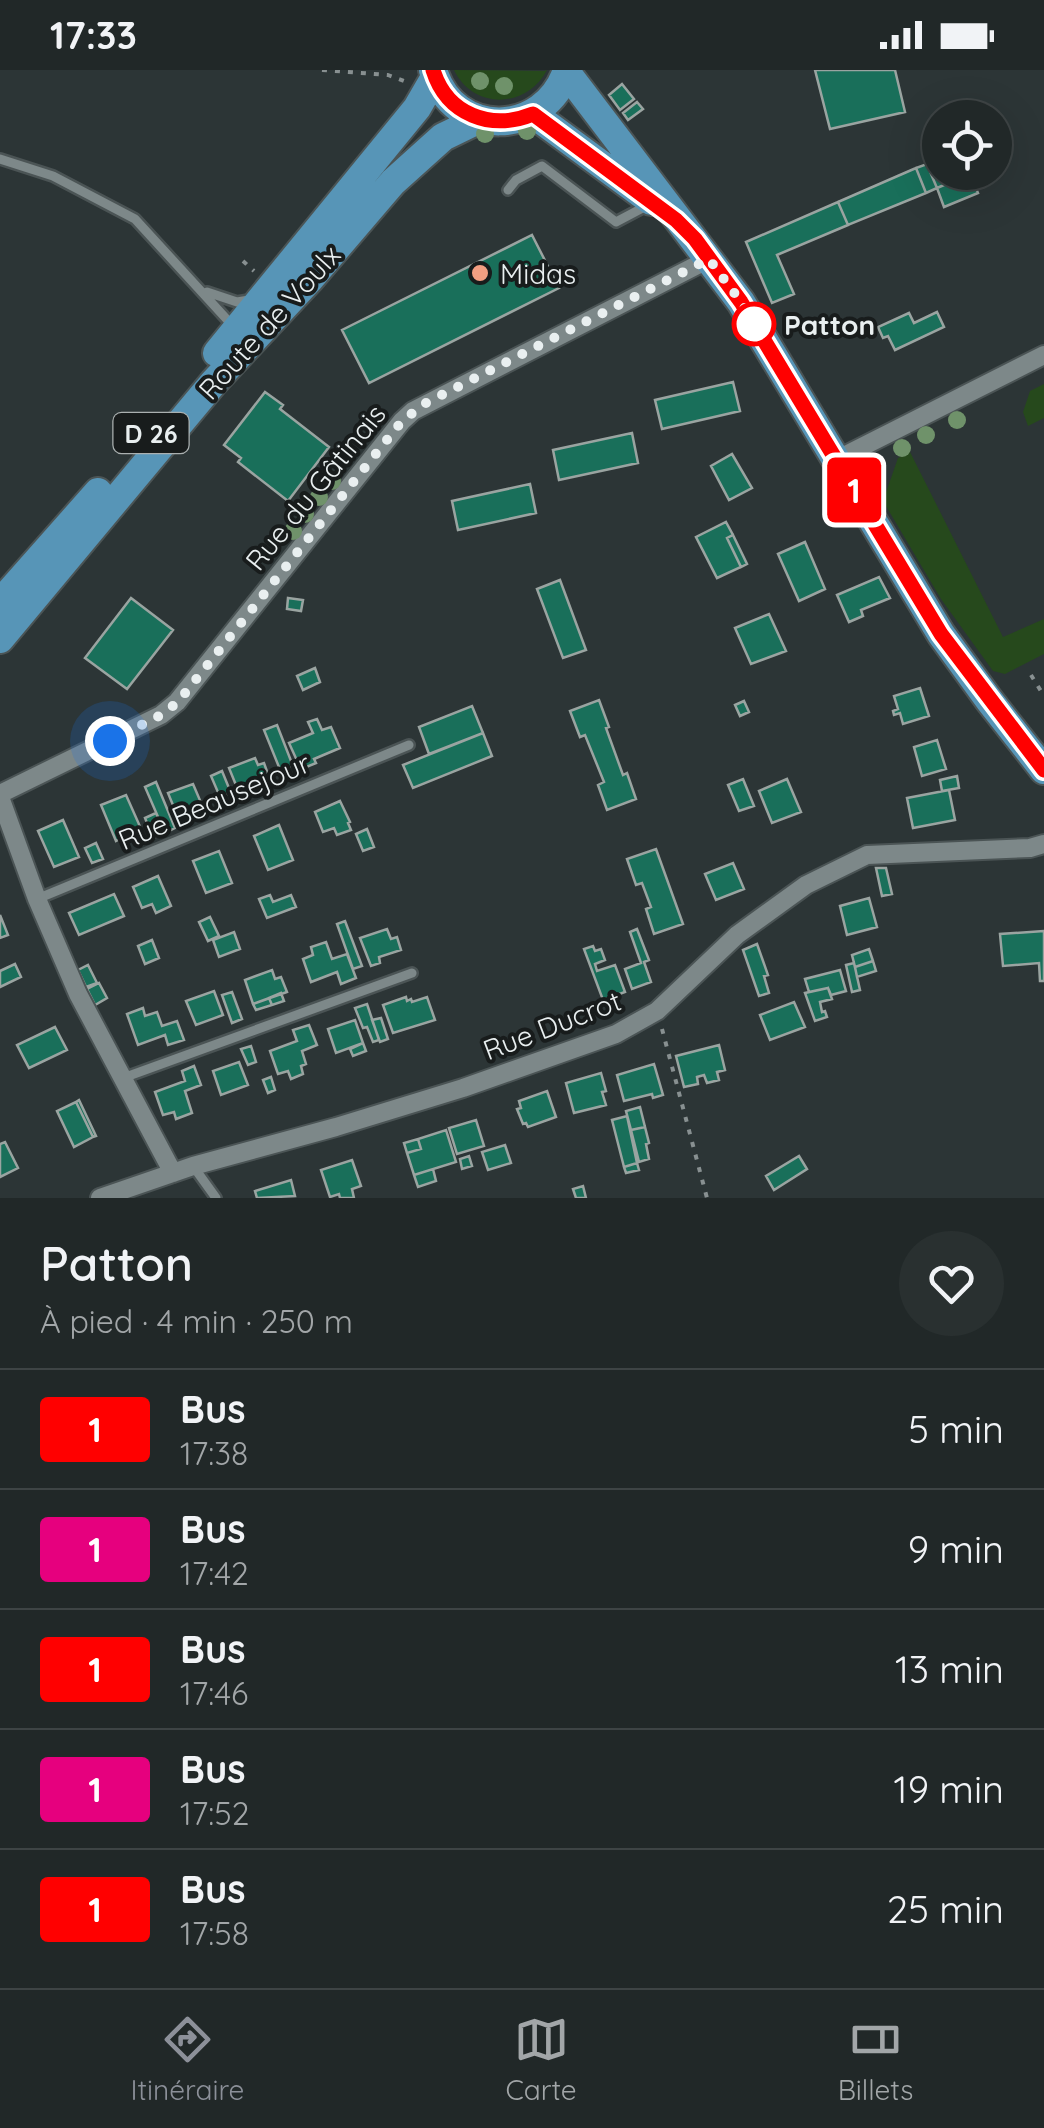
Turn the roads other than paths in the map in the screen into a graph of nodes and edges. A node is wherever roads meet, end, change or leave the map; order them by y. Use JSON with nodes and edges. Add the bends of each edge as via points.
{"nodes":[{"id":1,"x":567,"y":72,"type":"edge"},
{"id":2,"x":427,"y":77,"type":"edge"},
{"id":3,"x":533,"y":114,"type":"junction"},
{"id":4,"x":480,"y":119,"type":"junction"},
{"id":5,"x":0,"y":158,"type":"edge"},
{"id":6,"x":508,"y":190,"type":"dead end"},
{"id":7,"x":652,"y":202,"type":"junction"},
{"id":8,"x":676,"y":220,"type":"junction"},
{"id":9,"x":709,"y":259,"type":"junction"},
{"id":10,"x":310,"y":279,"type":"junction"},
{"id":11,"x":201,"y":289,"type":"junction"},
{"id":12,"x":262,"y":298,"type":"junction"},
{"id":13,"x":236,"y":330,"type":"junction"},
{"id":14,"x":1044,"y":354,"type":"edge"},
{"id":15,"x":214,"y":382,"type":"junction"},
{"id":16,"x":836,"y":460,"type":"junction"},
{"id":17,"x":0,"y":604,"type":"edge"},
{"id":18,"x":0,"y":639,"type":"edge"},
{"id":19,"x":409,"y":745,"type":"dead end"},
{"id":20,"x":1044,"y":770,"type":"edge"},
{"id":21,"x":0,"y":795,"type":"edge"},
{"id":22,"x":1044,"y":844,"type":"edge"},
{"id":23,"x":37,"y":899,"type":"junction"},
{"id":24,"x":412,"y":973,"type":"dead end"},
{"id":25,"x":123,"y":1078,"type":"junction"},
{"id":26,"x":193,"y":1166,"type":"junction"},
{"id":27,"x":173,"y":1173,"type":"junction"},
{"id":28,"x":100,"y":1198,"type":"edge"},
{"id":29,"x":216,"y":1198,"type":"edge"}],
"edges":[{"from":1,"to":3,"type":"main road","via":[[554,97]]},
{"from":1,"to":8,"type":"main road"},
{"from":2,"to":4,"type":"main road"},
{"from":2,"to":12,"type":"main road","name":"Route de Voulx","number":"D 26","via":[[417,108]]},
{"from":3,"to":4,"type":"main road","via":[[507,122]]},
{"from":3,"to":7,"type":"main road"},
{"from":4,"to":10,"type":"main road","name":"Route de Voulx","number":"D 26","via":[[442,137],[393,182]]},
{"from":5,"to":11,"type":"lane","via":[[54,176],[135,219]]},
{"from":6,"to":7,"type":"lane","via":[[542,166],[616,222]]},
{"from":7,"to":8,"type":"main road"},
{"from":8,"to":9,"type":"main road"},
{"from":9,"to":16,"type":"main road"},
{"from":9,"to":21,"type":"street","name":"Rue du Gâtinais","via":[[413,411],[178,702]]},
{"from":10,"to":13,"type":"lane"},
{"from":10,"to":15,"type":"main road","name":"Route de Voulx","number":"D 26"},
{"from":11,"to":12,"type":"lane","via":[[238,302]]},
{"from":11,"to":13,"type":"lane"},
{"from":12,"to":13,"type":"main road","name":"Route de Voulx","number":"D 26"},
{"from":13,"to":15,"type":"lane","via":[[238,342]]},
{"from":13,"to":17,"type":"main road","name":"Route de Voulx","number":"D 26"},
{"from":14,"to":16,"type":"street"},
{"from":15,"to":18,"type":"main road","name":"Route de Voulx","number":"D 26"},
{"from":16,"to":20,"type":"main road","via":[[941,634]]},
{"from":19,"to":23,"type":"lane","name":"Rue Beausejour"},
{"from":21,"to":23,"type":"street"},
{"from":22,"to":26,"type":"street","name":"Rue Ducrot","via":[[867,854],[738,934],[657,1010],[616,1034],[464,1088]]},
{"from":23,"to":25,"type":"street"},
{"from":24,"to":25,"type":"lane"},
{"from":25,"to":27,"type":"street"},
{"from":26,"to":27,"type":"street","name":"Rue Ducrot"},
{"from":26,"to":29,"type":"lane"},
{"from":27,"to":28,"type":"street","name":"Rue Ducrot"}]}
